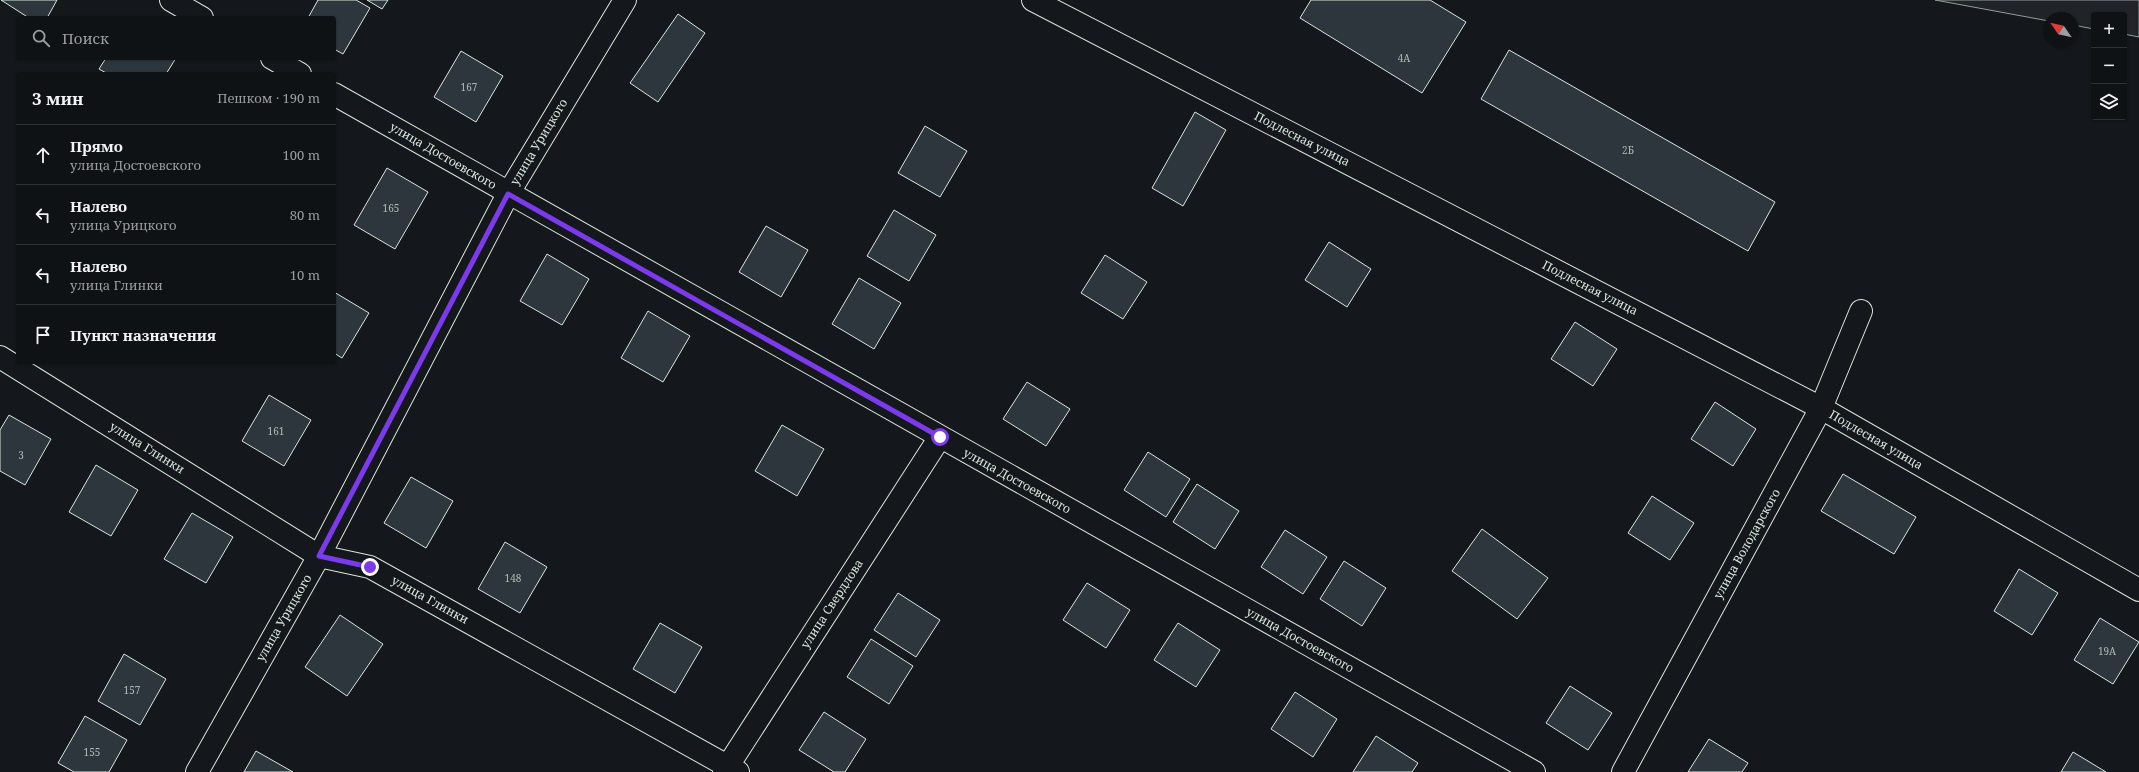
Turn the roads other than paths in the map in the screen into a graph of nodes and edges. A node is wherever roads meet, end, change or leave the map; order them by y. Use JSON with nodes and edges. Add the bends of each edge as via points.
{"nodes":[{"id":1,"x":171,"y":0,"type":"edge"},
{"id":2,"x":625,"y":0,"type":"edge"},
{"id":3,"x":1033,"y":0,"type":"edge"},
{"id":4,"x":199,"y":16,"type":"edge"},
{"id":5,"x":276,"y":60,"type":"edge"},
{"id":6,"x":296,"y":72,"type":"edge"},
{"id":7,"x":336,"y":95,"type":"edge"},
{"id":8,"x":508,"y":194,"type":"junction"},
{"id":9,"x":1861,"y":311,"type":"dead end"},
{"id":10,"x":0,"y":358,"type":"edge"},
{"id":11,"x":1821,"y":408,"type":"junction"},
{"id":12,"x":940,"y":437,"type":"junction"},
{"id":13,"x":319,"y":556,"type":"junction"},
{"id":14,"x":2139,"y":590,"type":"edge"},
{"id":15,"x":730,"y":770,"type":"edge"},
{"id":16,"x":197,"y":772,"type":"edge"},
{"id":17,"x":1534,"y":772,"type":"edge"},
{"id":18,"x":1623,"y":772,"type":"edge"}],
"edges":[{"from":1,"to":4,"type":"street"},
{"from":2,"to":8,"type":"street","name":"улица Урицкого"},
{"from":3,"to":11,"type":"street","name":"Подлесная улица"},
{"from":5,"to":6,"type":"street"},
{"from":7,"to":8,"type":"street","name":"улица Достоевского"},
{"from":8,"to":12,"type":"street","name":"улица Достоевского"},
{"from":8,"to":13,"type":"street","name":"улица Урицкого"},
{"from":9,"to":11,"type":"street","name":"улица Володарского"},
{"from":10,"to":13,"type":"street","name":"улица Глинки"},
{"from":11,"to":14,"type":"street","name":"Подлесная улица"},
{"from":11,"to":18,"type":"street","name":"улица Володарского"},
{"from":12,"to":15,"type":"street","name":"улица Свердлова"},
{"from":12,"to":17,"type":"street","name":"улица Достоевского"},
{"from":13,"to":15,"type":"street","name":"улица Глинки","via":[[370,567]]},
{"from":13,"to":16,"type":"street","name":"улица Урицкого"}]}
